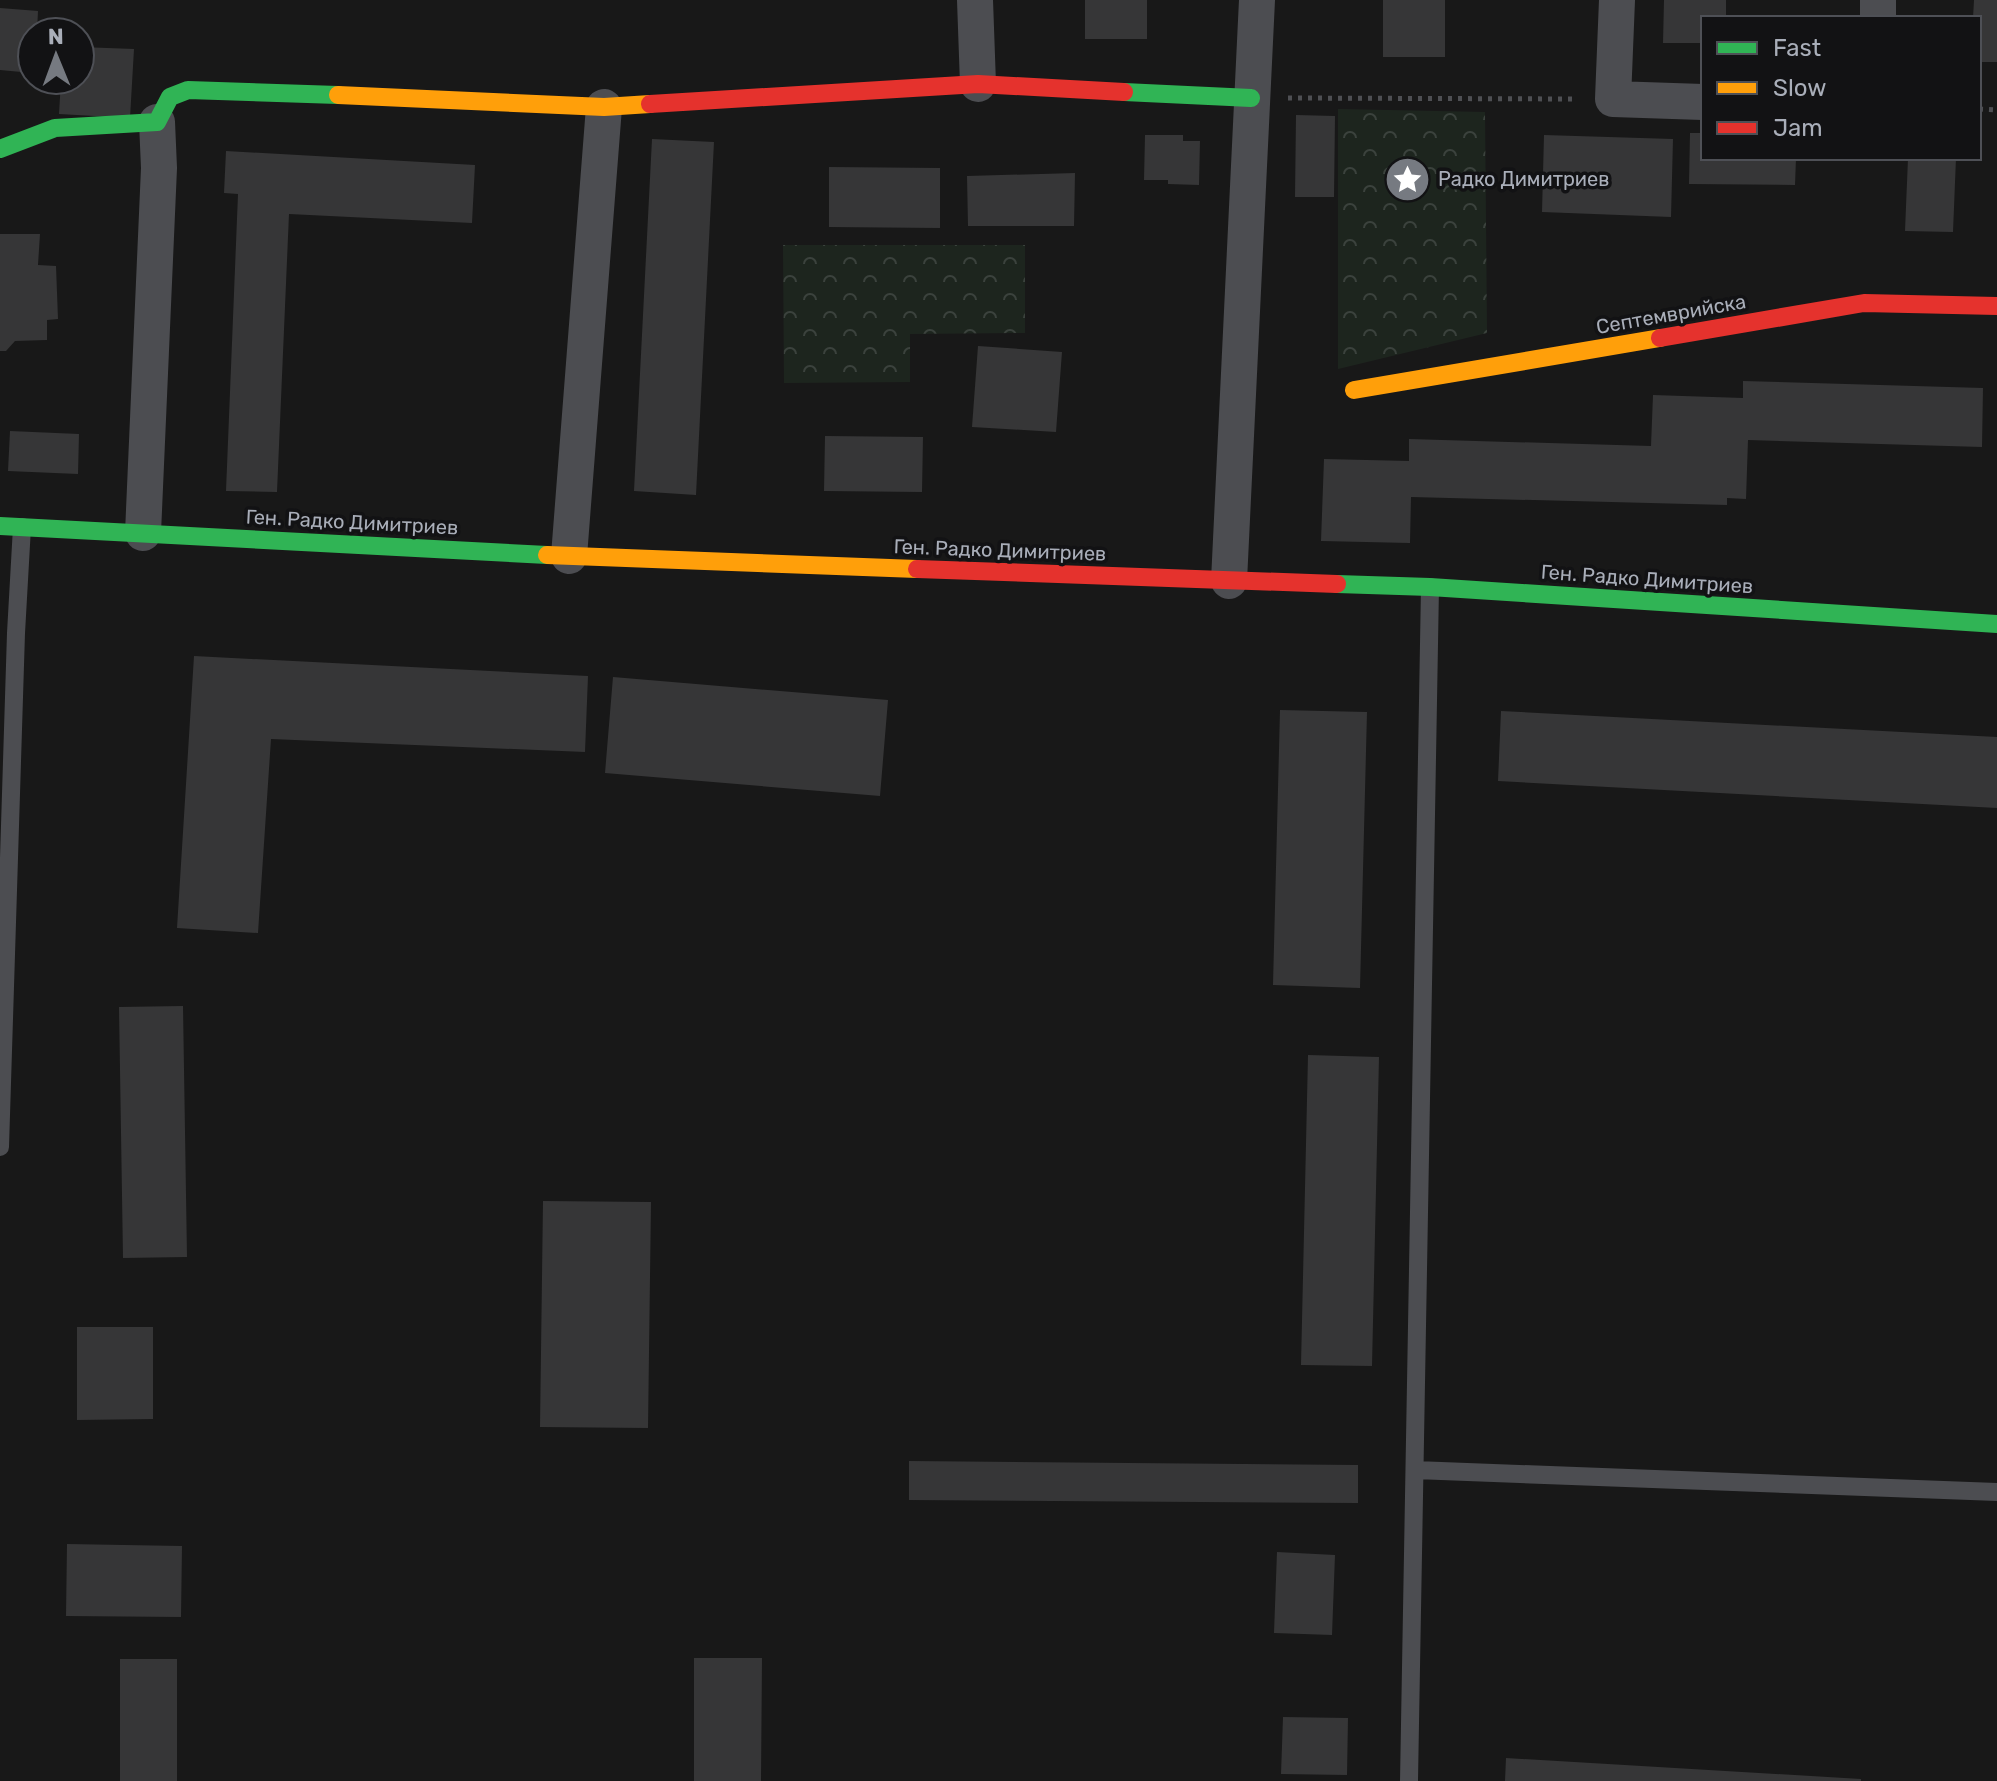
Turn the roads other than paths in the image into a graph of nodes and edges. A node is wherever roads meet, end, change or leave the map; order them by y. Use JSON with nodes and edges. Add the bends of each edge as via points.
{"nodes":[{"id":1,"x":975,"y":0,"type":"edge"},
{"id":2,"x":1257,"y":0,"type":"edge"},
{"id":3,"x":1617,"y":0,"type":"edge"},
{"id":4,"x":978,"y":84,"type":"junction"},
{"id":5,"x":1251,"y":98,"type":"junction"},
{"id":6,"x":1701,"y":102,"type":"edge"},
{"id":7,"x":604,"y":107,"type":"junction"},
{"id":8,"x":157,"y":122,"type":"junction"},
{"id":9,"x":0,"y":149,"type":"edge"},
{"id":10,"x":1997,"y":306,"type":"edge"},
{"id":11,"x":1354,"y":390,"type":"dead end"},
{"id":12,"x":0,"y":526,"type":"edge"},
{"id":13,"x":22,"y":527,"type":"junction"},
{"id":14,"x":143,"y":533,"type":"junction"},
{"id":15,"x":569,"y":556,"type":"junction"},
{"id":16,"x":1229,"y":581,"type":"junction"},
{"id":17,"x":1430,"y":587,"type":"junction"},
{"id":18,"x":1997,"y":624,"type":"edge"},
{"id":19,"x":0,"y":1147,"type":"edge"},
{"id":20,"x":1415,"y":1470,"type":"junction"},
{"id":21,"x":1997,"y":1492,"type":"edge"},
{"id":22,"x":1409,"y":1781,"type":"edge"}],
"edges":[{"from":1,"to":4,"type":"street"},
{"from":2,"to":5,"type":"street"},
{"from":3,"to":6,"type":"street","via":[[1613,99]]},
{"from":4,"to":5,"type":"street"},
{"from":4,"to":7,"type":"street"},
{"from":5,"to":16,"type":"street"},
{"from":7,"to":8,"type":"street","via":[[197,89],[180,90],[166,99]]},
{"from":7,"to":15,"type":"street"},
{"from":8,"to":9,"type":"street","via":[[55,128]]},
{"from":8,"to":14,"type":"street"},
{"from":10,"to":11,"type":"street","name":"Септемврийска","via":[[1864,303]]},
{"from":12,"to":13,"type":"street","name":"Ген. Радко Димитриев"},
{"from":13,"to":14,"type":"street","name":"Ген. Радко Димитриев"},
{"from":13,"to":19,"type":"lane"},
{"from":14,"to":15,"type":"street","name":"Ген. Радко Димитриев"},
{"from":15,"to":16,"type":"street","name":"Ген. Радко Димитриев"},
{"from":16,"to":17,"type":"street","name":"Ген. Радко Димитриев"},
{"from":17,"to":18,"type":"street","name":"Ген. Радко Димитриев"},
{"from":17,"to":20,"type":"lane"},
{"from":20,"to":21,"type":"lane"},
{"from":20,"to":22,"type":"lane"}]}
